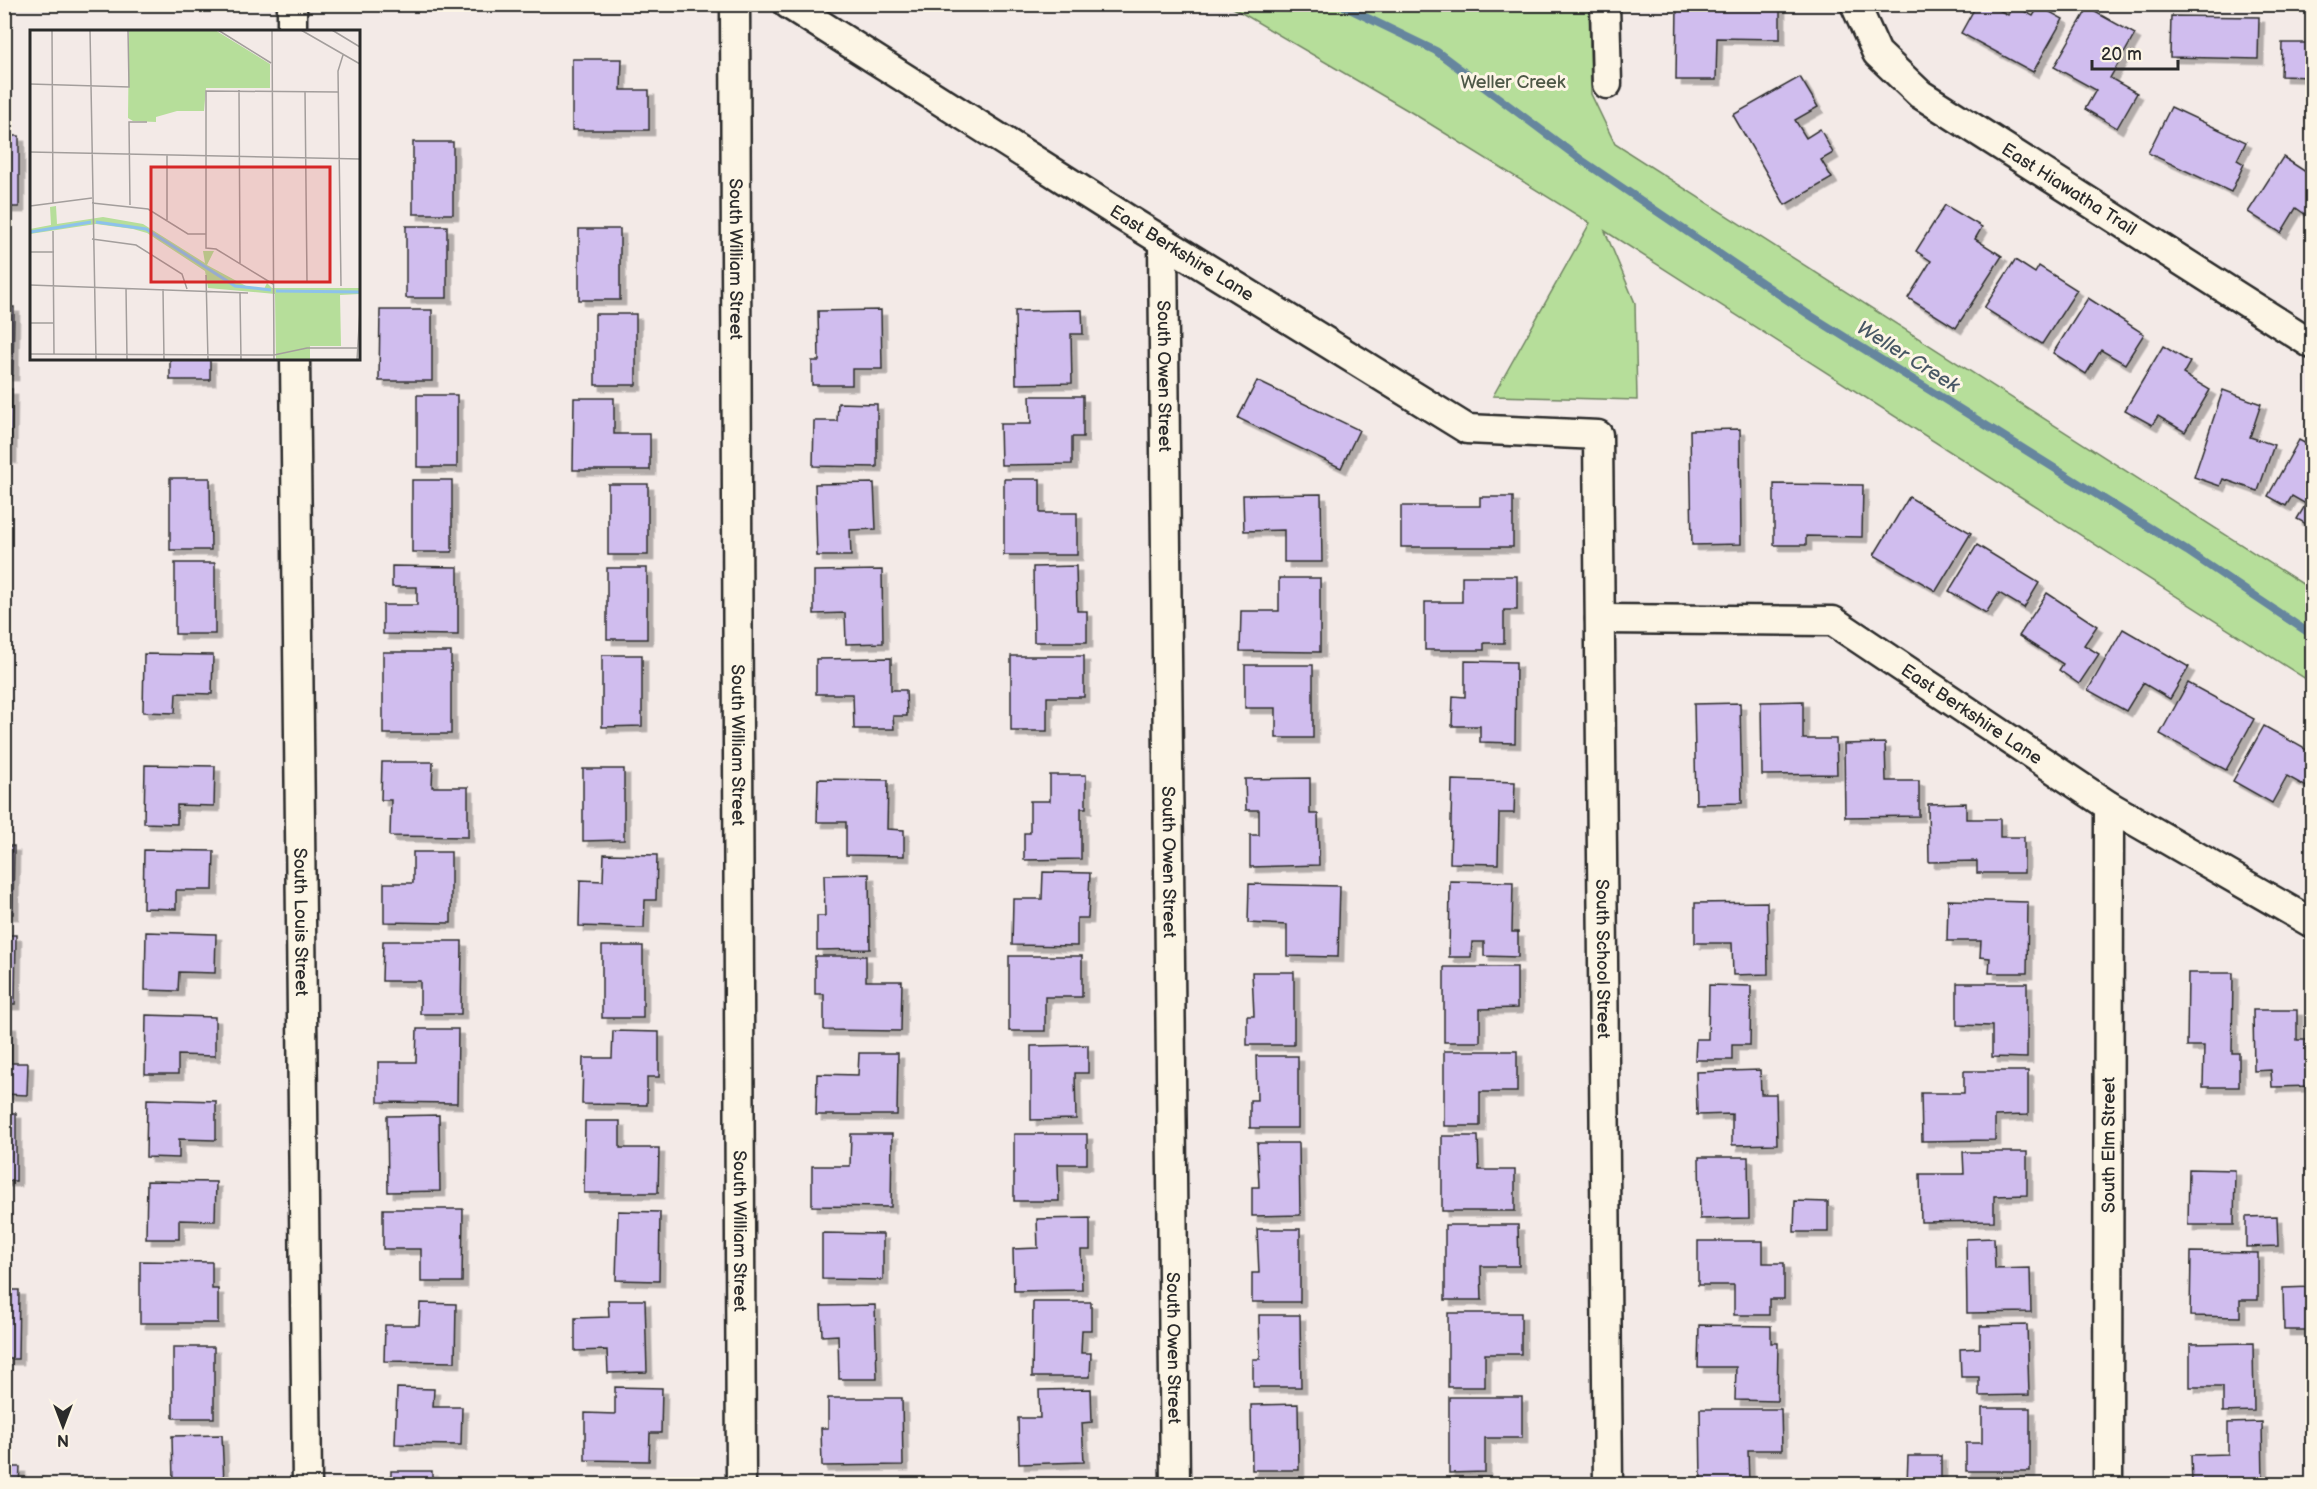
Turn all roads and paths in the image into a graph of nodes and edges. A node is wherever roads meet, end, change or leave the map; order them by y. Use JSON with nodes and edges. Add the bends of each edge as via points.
{"nodes":[{"id":1,"x":292,"y":4,"type":"edge"},
{"id":2,"x":735,"y":4,"type":"edge"},
{"id":3,"x":788,"y":4,"type":"edge"},
{"id":4,"x":1605,"y":4,"type":"edge"},
{"id":5,"x":1855,"y":4,"type":"edge"},
{"id":6,"x":292,"y":30,"type":"edge"},
{"id":7,"x":1607,"y":84,"type":"dead end"},
{"id":8,"x":1162,"y":241,"type":"junction"},
{"id":9,"x":2313,"y":344,"type":"edge"},
{"id":10,"x":295,"y":360,"type":"edge"},
{"id":11,"x":1598,"y":435,"type":"joint"},
{"id":12,"x":1600,"y":619,"type":"junction"},
{"id":13,"x":2109,"y":806,"type":"junction"},
{"id":14,"x":2313,"y":923,"type":"edge"},
{"id":15,"x":307,"y":1485,"type":"edge"},
{"id":16,"x":741,"y":1485,"type":"edge"},
{"id":17,"x":1175,"y":1485,"type":"edge"},
{"id":18,"x":1608,"y":1485,"type":"edge"},
{"id":19,"x":2108,"y":1485,"type":"edge"}],
"edges":[{"from":1,"to":6,"type":"street"},
{"from":2,"to":16,"type":"street","name":"South William Street"},
{"from":3,"to":8,"type":"street","name":"East Berkshire Lane"},
{"from":4,"to":7,"type":"street"},
{"from":5,"to":9,"type":"street","name":"East Hiawatha Trail","via":[[1877,53],[1920,94]]},
{"from":8,"to":11,"type":"street","name":"East Berkshire Lane","via":[[1467,429]]},
{"from":8,"to":17,"type":"street","name":"South Owen Street"},
{"from":10,"to":15,"type":"street","name":"South Louis Street"},
{"from":11,"to":12,"type":"street","name":"South School Street"},
{"from":12,"to":13,"type":"street","name":"East Berkshire Lane","via":[[1833,621]]},
{"from":12,"to":18,"type":"street","name":"South School Street"},
{"from":13,"to":14,"type":"street","name":"East Berkshire Lane"},
{"from":13,"to":19,"type":"street","name":"South Elm Street"}]}
